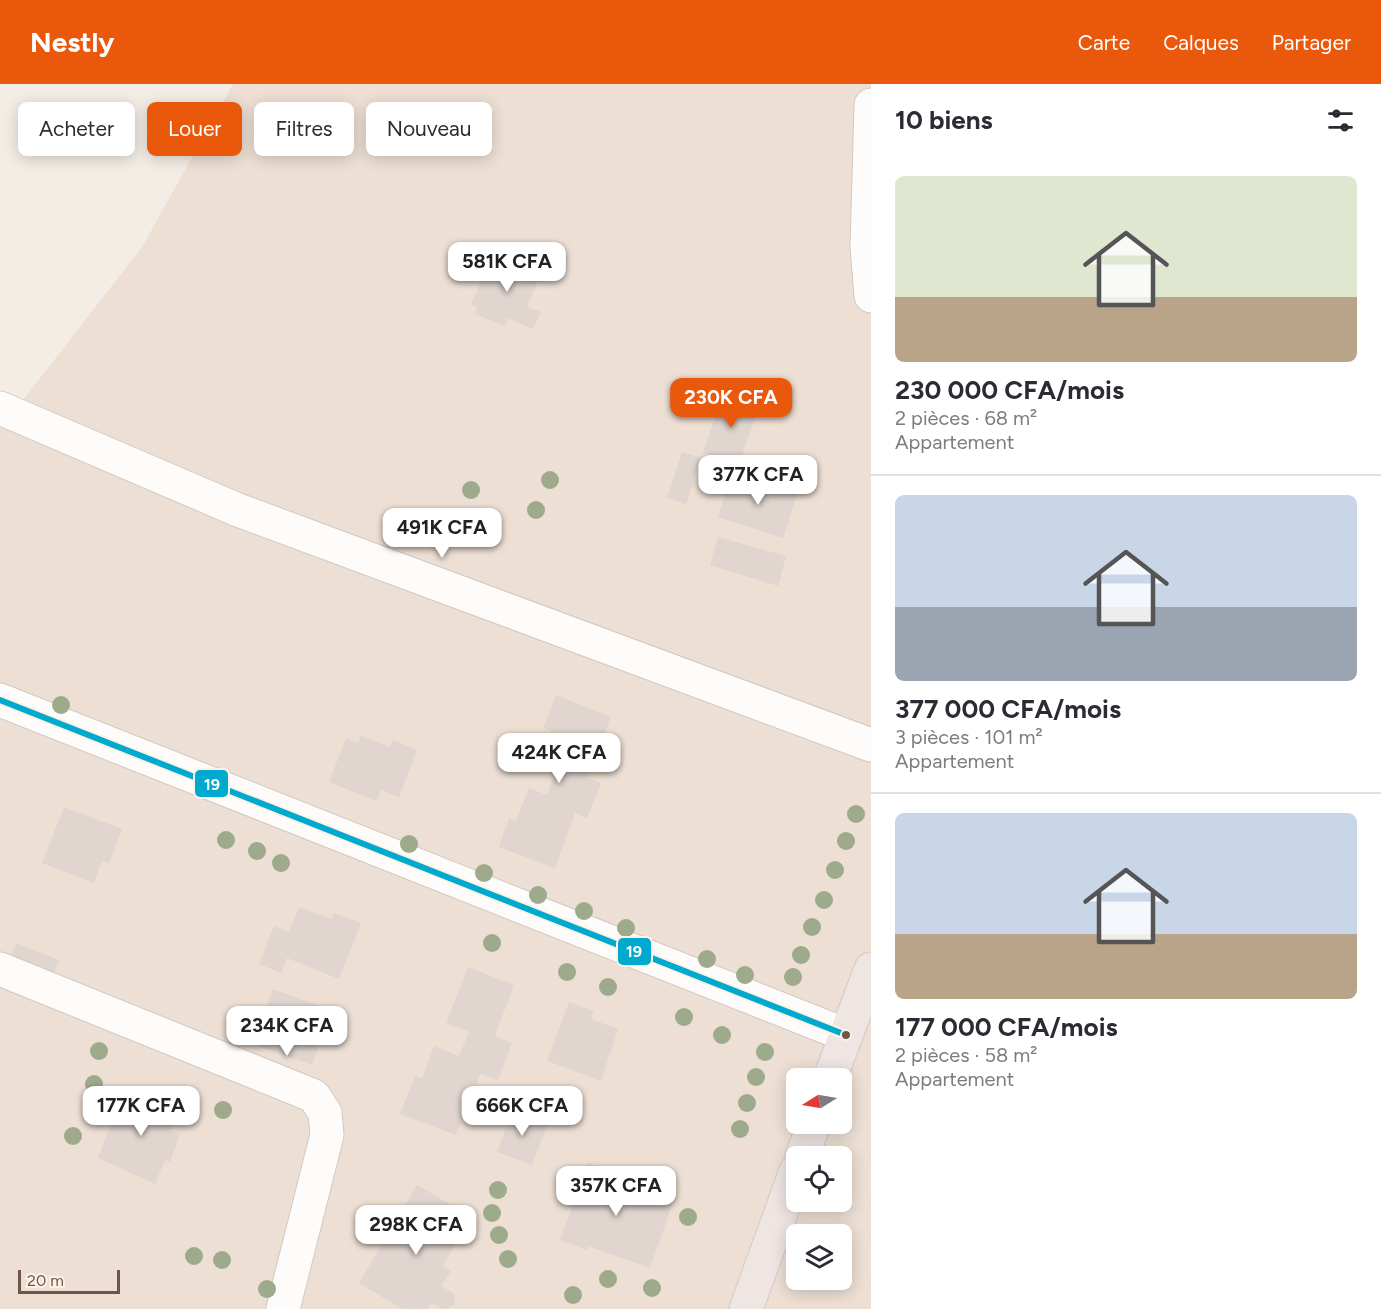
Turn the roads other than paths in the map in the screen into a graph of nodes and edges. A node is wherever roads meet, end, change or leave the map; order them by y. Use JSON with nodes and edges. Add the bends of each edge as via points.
{"nodes":[{"id":1,"x":871,"y":105,"type":"edge"},
{"id":2,"x":871,"y":296,"type":"edge"},
{"id":3,"x":0,"y":408,"type":"edge"},
{"id":4,"x":0,"y":700,"type":"edge"},
{"id":5,"x":871,"y":744,"type":"edge"},
{"id":6,"x":0,"y":969,"type":"edge"},
{"id":7,"x":871,"y":969,"type":"edge"},
{"id":8,"x":858,"y":1019,"type":"edge"},
{"id":9,"x":835,"y":1068,"type":"edge"},
{"id":10,"x":786,"y":1199,"type":"edge"},
{"id":11,"x":283,"y":1309,"type":"edge"},
{"id":12,"x":746,"y":1309,"type":"edge"}],
"edges":[{"from":1,"to":2,"type":"street","via":[[867,247]]},
{"from":3,"to":5,"type":"street","via":[[238,510]]},
{"from":4,"to":8,"type":"street"},
{"from":6,"to":11,"type":"street","via":[[314,1096],[326,1113],[327,1135]]},
{"from":7,"to":8,"type":"highway"},
{"from":8,"to":9,"type":"highway"},
{"from":10,"to":12,"type":"highway"}]}
